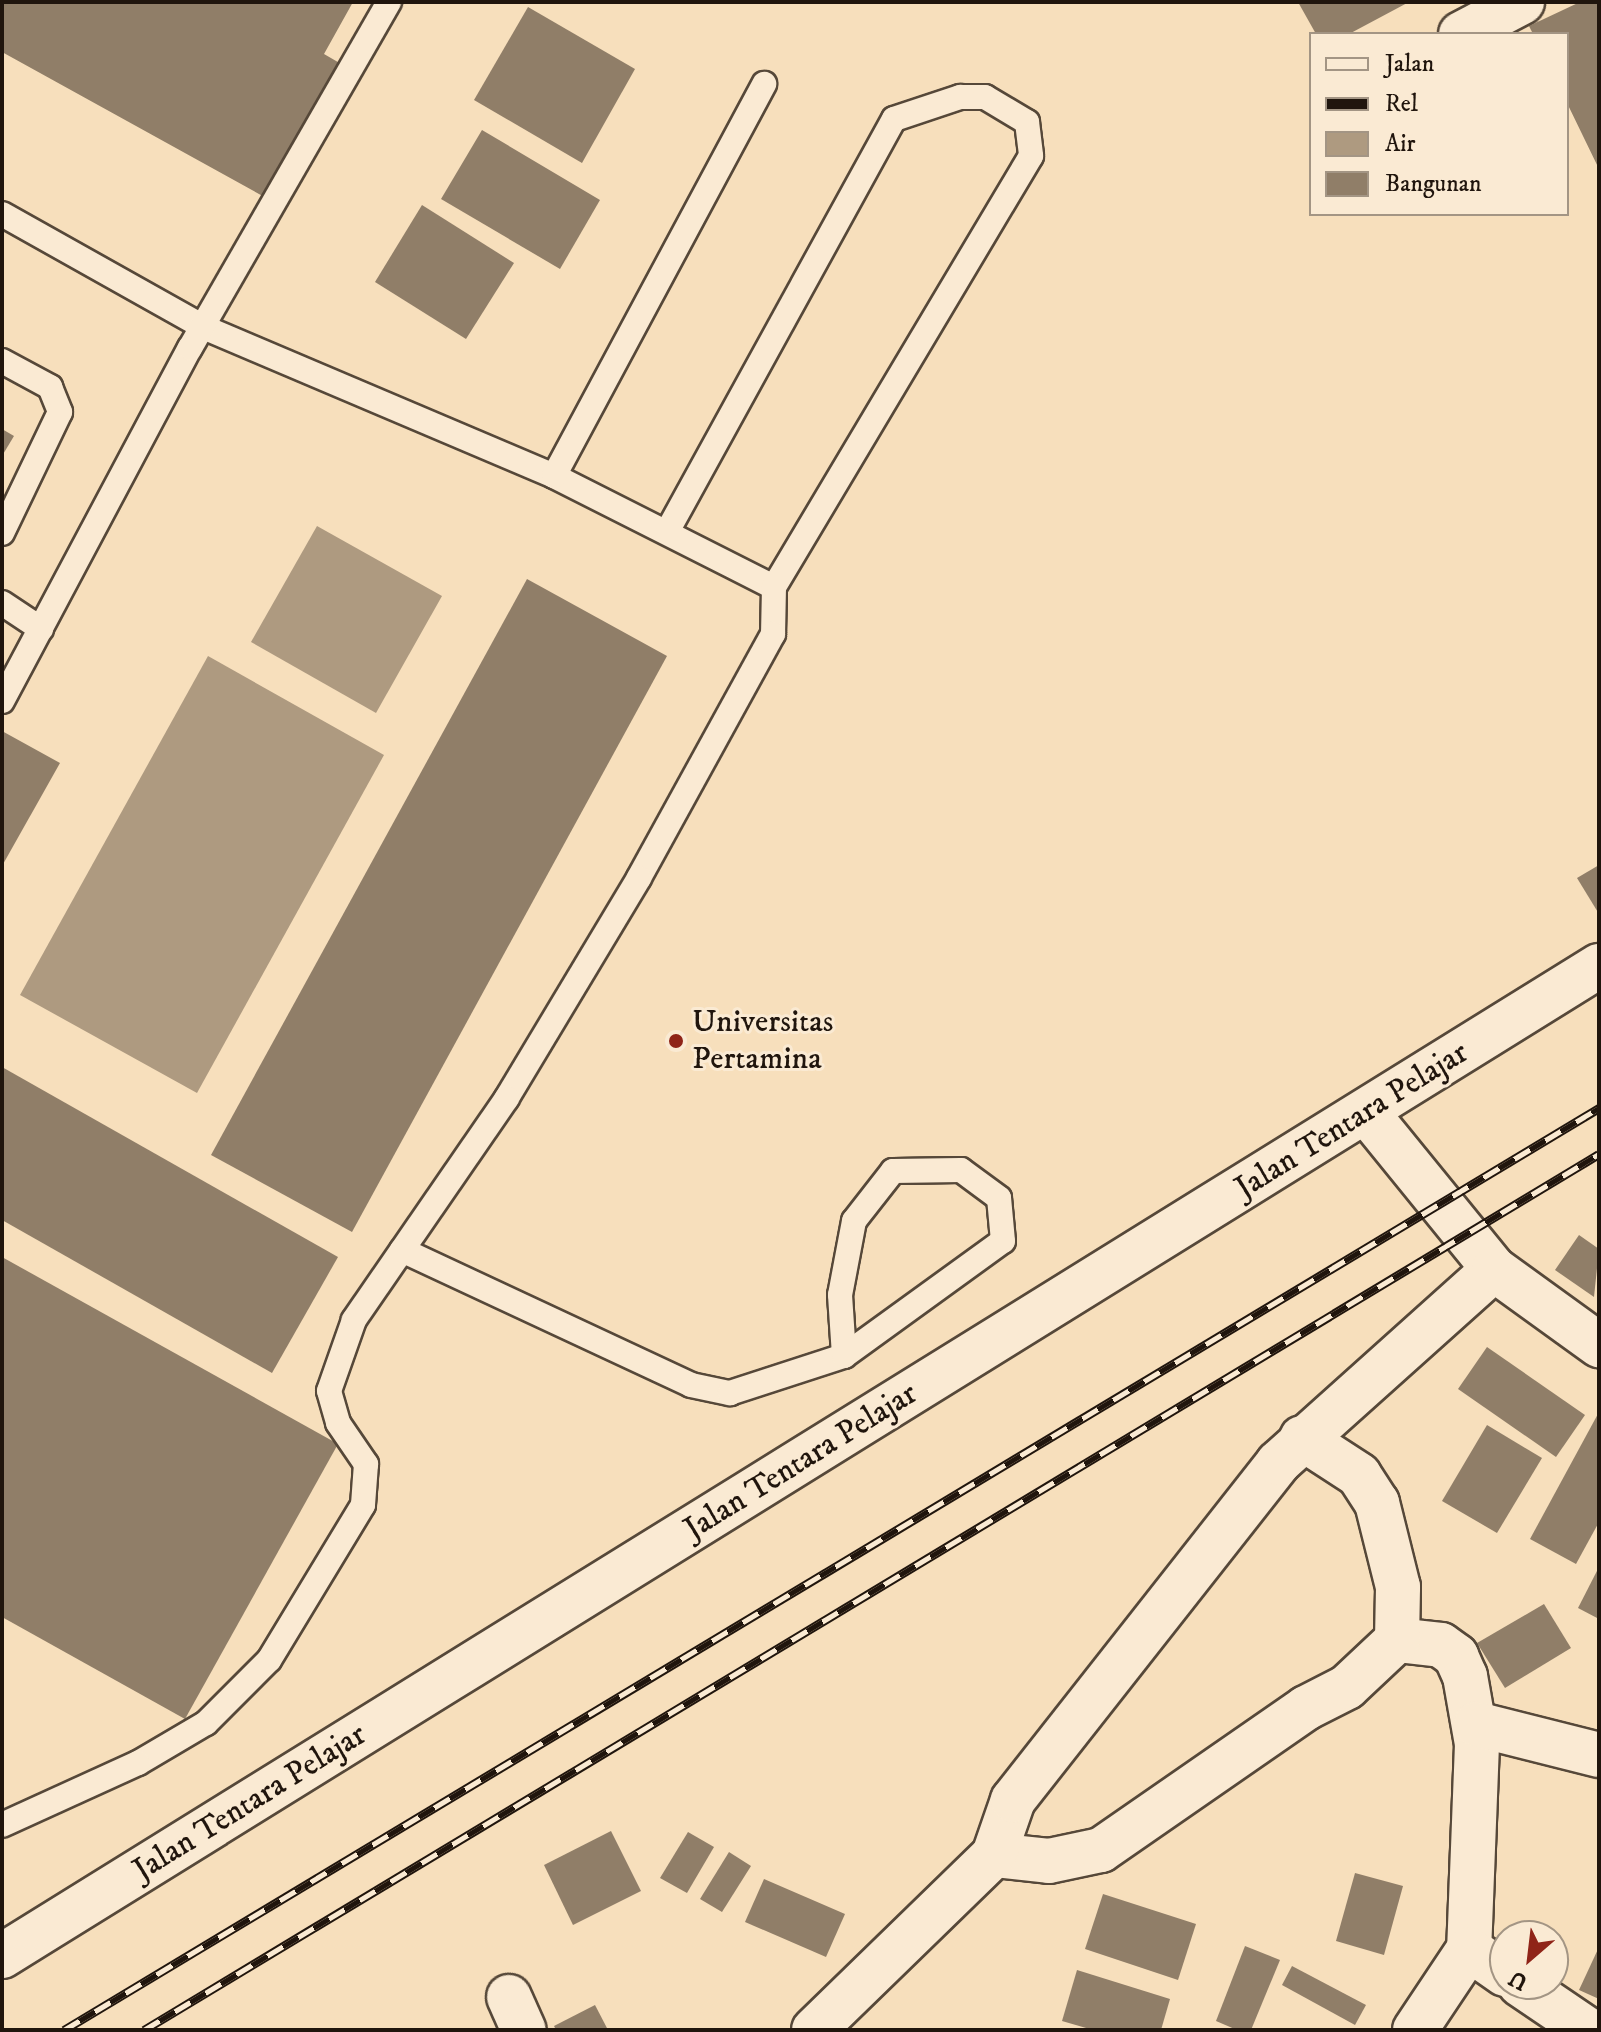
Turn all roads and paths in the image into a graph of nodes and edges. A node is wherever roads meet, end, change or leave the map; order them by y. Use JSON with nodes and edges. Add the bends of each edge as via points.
{"nodes":[{"id":1,"x":389,"y":2,"type":"edge"},
{"id":2,"x":1522,"y":2,"type":"edge"},
{"id":3,"x":1465,"y":32,"type":"edge"},
{"id":4,"x":764,"y":84,"type":"dead end"},
{"id":5,"x":2,"y":214,"type":"edge"},
{"id":6,"x":203,"y":327,"type":"junction"},
{"id":7,"x":2,"y":361,"type":"edge"},
{"id":8,"x":554,"y":476,"type":"junction"},
{"id":9,"x":668,"y":530,"type":"junction"},
{"id":10,"x":2,"y":533,"type":"edge"},
{"id":11,"x":774,"y":587,"type":"junction"},
{"id":12,"x":2,"y":603,"type":"edge"},
{"id":13,"x":41,"y":629,"type":"junction"},
{"id":14,"x":11,"y":664,"type":"edge"},
{"id":15,"x":2,"y":701,"type":"edge"},
{"id":16,"x":1599,"y":966,"type":"edge"},
{"id":17,"x":1367,"y":1113,"type":"junction"},
{"id":18,"x":402,"y":1250,"type":"junction"},
{"id":19,"x":1494,"y":1269,"type":"junction"},
{"id":20,"x":1599,"y":1345,"type":"edge"},
{"id":21,"x":844,"y":1356,"type":"junction"},
{"id":22,"x":1302,"y":1438,"type":"junction"},
{"id":23,"x":1397,"y":1640,"type":"junction"},
{"id":24,"x":1476,"y":1724,"type":"junction"},
{"id":25,"x":1599,"y":1755,"type":"edge"},
{"id":26,"x":2,"y":1825,"type":"edge"},
{"id":27,"x":994,"y":1855,"type":"junction"},
{"id":28,"x":1469,"y":1949,"type":"junction"},
{"id":29,"x":2,"y":1956,"type":"edge"},
{"id":30,"x":1489,"y":1963,"type":"edge"},
{"id":31,"x":1544,"y":2000,"type":"edge"},
{"id":32,"x":814,"y":2030,"type":"edge"},
{"id":33,"x":1415,"y":2030,"type":"edge"},
{"id":34,"x":1588,"y":2030,"type":"edge"}],
"edges":[{"from":1,"to":6,"type":"lane"},
{"from":2,"to":3,"type":"street"},
{"from":4,"to":8,"type":"lane"},
{"from":5,"to":6,"type":"lane"},
{"from":6,"to":8,"type":"lane"},
{"from":6,"to":13,"type":"lane"},
{"from":7,"to":10,"type":"lane","via":[[50,387],[60,412]]},
{"from":8,"to":9,"type":"lane"},
{"from":9,"to":11,"type":"lane"},
{"from":9,"to":11,"type":"lane","via":[[894,119],[960,97],[985,97],[1027,122],[1031,156]]},
{"from":11,"to":18,"type":"lane","via":[[773,634],[639,878],[507,1098]]},
{"from":12,"to":13,"type":"lane"},
{"from":13,"to":14,"type":"lane"},
{"from":14,"to":15,"type":"lane"},
{"from":16,"to":17,"type":"street","name":"Jalan Tentara Pelajar"},
{"from":17,"to":19,"type":"street"},
{"from":17,"to":29,"type":"street","name":"Jalan Tentara Pelajar"},
{"from":18,"to":21,"type":"lane","via":[[691,1385],[730,1393]]},
{"from":18,"to":26,"type":"lane","via":[[354,1320],[329,1391],[338,1423],[366,1464],[363,1505],[269,1660],[206,1723],[138,1763]]},
{"from":19,"to":20,"type":"street"},
{"from":19,"to":22,"type":"street"},
{"from":21,"to":21,"type":"lane","via":[[840,1295],[854,1221],[893,1171],[961,1170],[999,1198],[1003,1241]]},
{"from":22,"to":23,"type":"street","via":[[1359,1475],[1377,1503],[1398,1587]]},
{"from":22,"to":27,"type":"street","via":[[1013,1800]]},
{"from":23,"to":24,"type":"street","via":[[1441,1645],[1456,1656]]},
{"from":23,"to":27,"type":"street","via":[[1355,1682],[1306,1708],[1101,1850],[1049,1861]]},
{"from":24,"to":25,"type":"street"},
{"from":24,"to":28,"type":"street"},
{"from":27,"to":32,"type":"street"},
{"from":28,"to":30,"type":"street"},
{"from":28,"to":33,"type":"street"},
{"from":31,"to":34,"type":"street"}]}
